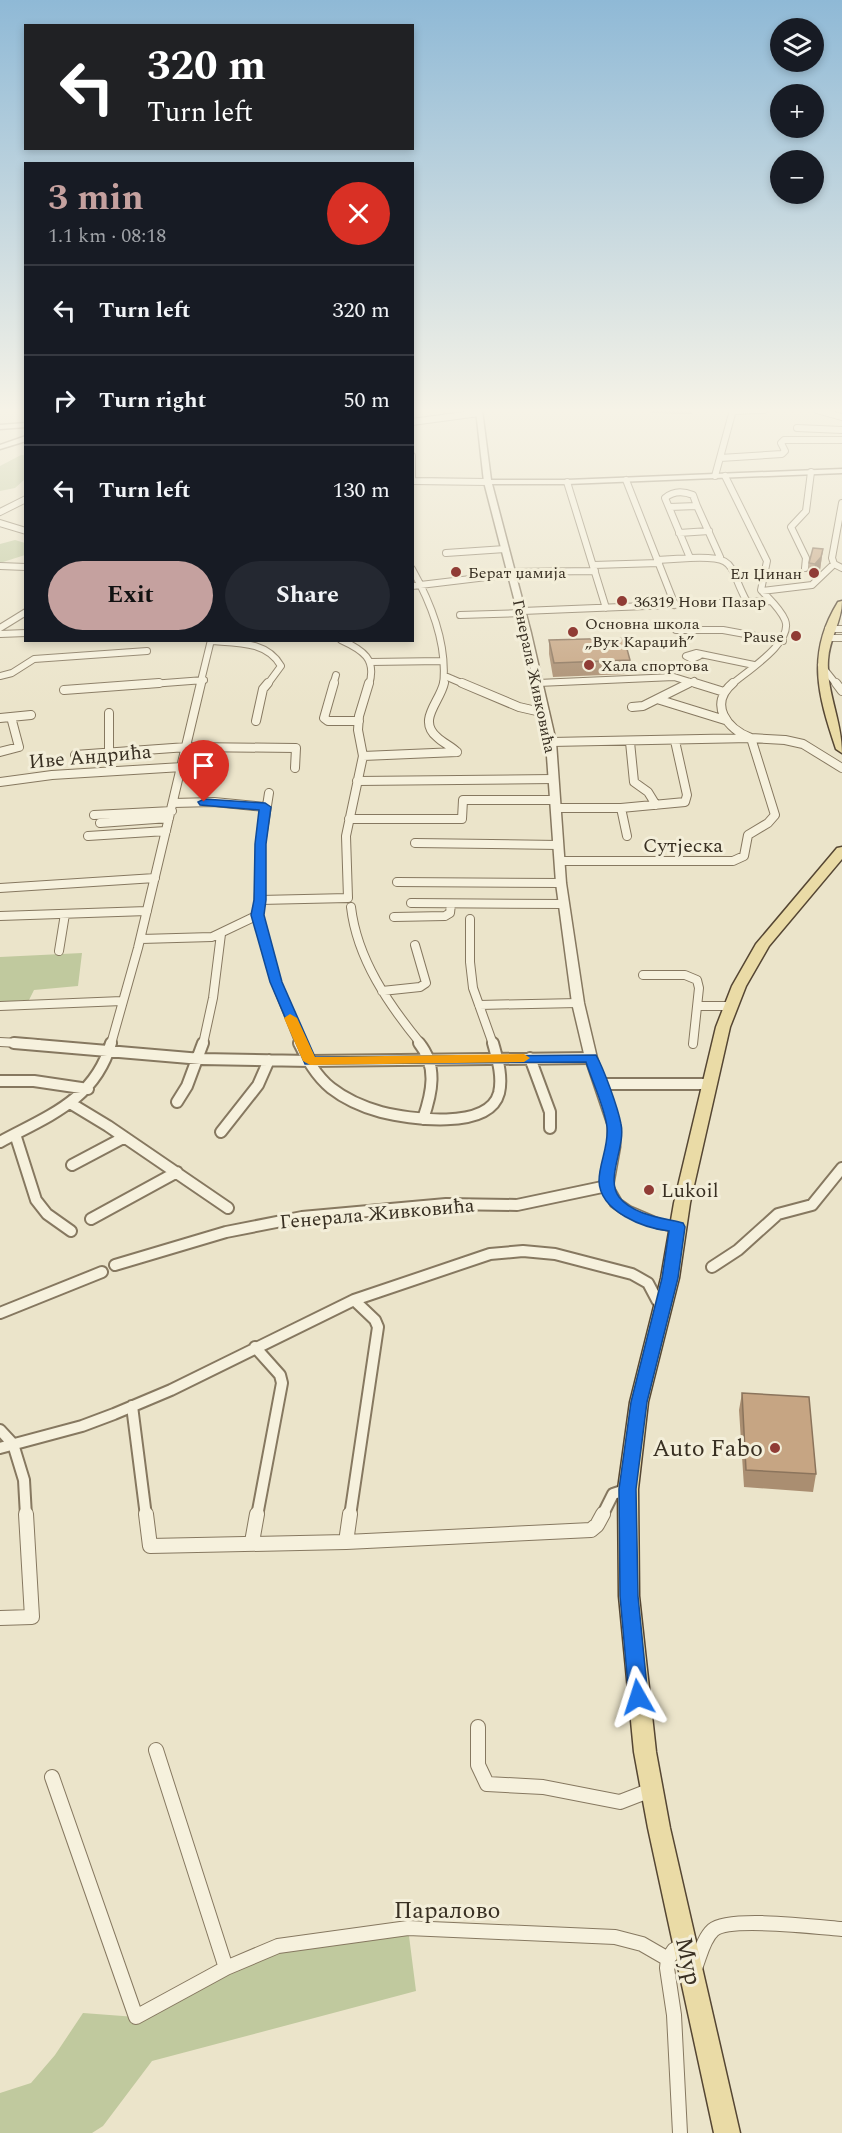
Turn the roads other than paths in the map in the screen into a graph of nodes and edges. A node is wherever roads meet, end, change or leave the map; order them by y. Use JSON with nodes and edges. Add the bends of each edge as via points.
{"nodes":[{"id":1,"x":495,"y":510,"type":"edge"},
{"id":2,"x":576,"y":510,"type":"edge"},
{"id":3,"x":638,"y":510,"type":"edge"},
{"id":4,"x":670,"y":510,"type":"edge"},
{"id":5,"x":699,"y":510,"type":"edge"},
{"id":6,"x":742,"y":510,"type":"edge"},
{"id":7,"x":806,"y":510,"type":"edge"},
{"id":8,"x":841,"y":510,"type":"edge"},
{"id":9,"x":0,"y":523,"type":"edge"},
{"id":10,"x":24,"y":530,"type":"edge"},
{"id":11,"x":709,"y":531,"type":"junction"},
{"id":12,"x":679,"y":532,"type":"junction"},
{"id":13,"x":505,"y":549,"type":"junction"},
{"id":14,"x":446,"y":553,"type":"dead end"},
{"id":15,"x":690,"y":557,"type":"junction"},
{"id":16,"x":720,"y":557,"type":"junction"},
{"id":17,"x":658,"y":562,"type":"junction"},
{"id":18,"x":834,"y":564,"type":"junction"},
{"id":19,"x":0,"y":566,"type":"edge"},
{"id":20,"x":24,"y":567,"type":"edge"},
{"id":21,"x":594,"y":568,"type":"junction"},
{"id":22,"x":805,"y":568,"type":"dead end"},
{"id":23,"x":842,"y":568,"type":"edge"},
{"id":24,"x":414,"y":572,"type":"edge"},
{"id":25,"x":511,"y":573,"type":"junction"},
{"id":26,"x":422,"y":585,"type":"junction"},
{"id":27,"x":414,"y":586,"type":"edge"},
{"id":28,"x":762,"y":591,"type":"junction"},
{"id":29,"x":771,"y":601,"type":"junction"},
{"id":30,"x":747,"y":602,"type":"junction"},
{"id":31,"x":842,"y":604,"type":"edge"},
{"id":32,"x":675,"y":605,"type":"junction"},
{"id":33,"x":606,"y":608,"type":"junction"},
{"id":34,"x":522,"y":612,"type":"junction"},
{"id":35,"x":24,"y":613,"type":"edge"},
{"id":36,"x":460,"y":615,"type":"dead end"},
{"id":37,"x":0,"y":621,"type":"edge"},
{"id":38,"x":8,"y":622,"type":"junction"},
{"id":39,"x":0,"y":628,"type":"edge"},
{"id":40,"x":842,"y":629,"type":"edge"},
{"id":41,"x":676,"y":630,"type":"dead end"},
{"id":42,"x":24,"y":633,"type":"edge"},
{"id":43,"x":0,"y":634,"type":"edge"},
{"id":44,"x":827,"y":634,"type":"junction"},
{"id":45,"x":842,"y":639,"type":"edge"},
{"id":46,"x":783,"y":641,"type":"junction"},
{"id":47,"x":211,"y":642,"type":"edge"},
{"id":48,"x":220,"y":642,"type":"edge"},
{"id":49,"x":346,"y":642,"type":"edge"},
{"id":50,"x":147,"y":651,"type":"dead end"},
{"id":51,"x":699,"y":656,"type":"dead end"},
{"id":52,"x":443,"y":661,"type":"junction"},
{"id":53,"x":370,"y":662,"type":"junction"},
{"id":54,"x":754,"y":665,"type":"junction"},
{"id":55,"x":821,"y":665,"type":"junction"},
{"id":56,"x":336,"y":675,"type":"dead end"},
{"id":57,"x":0,"y":676,"type":"edge"},
{"id":58,"x":445,"y":676,"type":"junction"},
{"id":59,"x":204,"y":680,"type":"junction"},
{"id":60,"x":694,"y":681,"type":"junction"},
{"id":61,"x":538,"y":683,"type":"junction"},
{"id":62,"x":64,"y":690,"type":"dead end"},
{"id":63,"x":842,"y":691,"type":"edge"},
{"id":64,"x":724,"y":692,"type":"junction"},
{"id":65,"x":657,"y":699,"type":"junction"},
{"id":66,"x":632,"y":707,"type":"dead end"},
{"id":67,"x":109,"y":713,"type":"dead end"},
{"id":68,"x":545,"y":713,"type":"junction"},
{"id":69,"x":31,"y":715,"type":"dead end"},
{"id":70,"x":11,"y":717,"type":"junction"},
{"id":71,"x":0,"y":718,"type":"edge"},
{"id":72,"x":725,"y":720,"type":"junction"},
{"id":73,"x":256,"y":721,"type":"dead end"},
{"id":74,"x":359,"y":721,"type":"junction"},
{"id":75,"x":752,"y":738,"type":"junction"},
{"id":76,"x":675,"y":741,"type":"junction"},
{"id":77,"x":551,"y":742,"type":"junction"},
{"id":78,"x":630,"y":742,"type":"junction"},
{"id":79,"x":187,"y":747,"type":"junction"},
{"id":80,"x":842,"y":749,"type":"edge"},
{"id":81,"x":0,"y":752,"type":"edge"},
{"id":82,"x":109,"y":752,"type":"junction"},
{"id":83,"x":75,"y":755,"type":"dead end"},
{"id":84,"x":363,"y":756,"type":"junction"},
{"id":85,"x":182,"y":767,"type":"junction"},
{"id":86,"x":295,"y":768,"type":"dead end"},
{"id":87,"x":842,"y":768,"type":"edge"},
{"id":88,"x":554,"y":778,"type":"junction"},
{"id":89,"x":357,"y":781,"type":"junction"},
{"id":90,"x":0,"y":782,"type":"edge"},
{"id":91,"x":269,"y":793,"type":"dead end"},
{"id":92,"x":554,"y":804,"type":"junction"},
{"id":93,"x":656,"y":805,"type":"junction"},
{"id":94,"x":265,"y":807,"type":"junction"},
{"id":95,"x":621,"y":808,"type":"junction"},
{"id":96,"x":171,"y":811,"type":"junction"},
{"id":97,"x":94,"y":815,"type":"dead end"},
{"id":98,"x":349,"y":819,"type":"junction"},
{"id":99,"x":100,"y":824,"type":"dead end"},
{"id":100,"x":166,"y":831,"type":"junction"},
{"id":101,"x":88,"y":836,"type":"dead end"},
{"id":102,"x":627,"y":836,"type":"dead end"},
{"id":103,"x":415,"y":843,"type":"dead end"},
{"id":104,"x":558,"y":845,"type":"junction"},
{"id":105,"x":842,"y":851,"type":"edge"},
{"id":106,"x":560,"y":861,"type":"junction"},
{"id":107,"x":155,"y":878,"type":"junction"},
{"id":108,"x":397,"y":882,"type":"dead end"},
{"id":109,"x":561,"y":883,"type":"junction"},
{"id":110,"x":0,"y":888,"type":"edge"},
{"id":111,"x":260,"y":900,"type":"junction"},
{"id":112,"x":411,"y":903,"type":"dead end"},
{"id":113,"x":451,"y":904,"type":"junction"},
{"id":114,"x":564,"y":904,"type":"junction"},
{"id":115,"x":351,"y":907,"type":"dead end"},
{"id":116,"x":147,"y":911,"type":"junction"},
{"id":117,"x":65,"y":914,"type":"junction"},
{"id":118,"x":258,"y":915,"type":"junction"},
{"id":119,"x":0,"y":916,"type":"edge"},
{"id":120,"x":394,"y":917,"type":"dead end"},
{"id":121,"x":470,"y":919,"type":"dead end"},
{"id":122,"x":221,"y":934,"type":"junction"},
{"id":123,"x":141,"y":939,"type":"junction"},
{"id":124,"x":415,"y":945,"type":"dead end"},
{"id":125,"x":58,"y":951,"type":"dead end"},
{"id":126,"x":643,"y":975,"type":"dead end"},
{"id":127,"x":382,"y":991,"type":"junction"},
{"id":128,"x":122,"y":1001,"type":"junction"},
{"id":129,"x":578,"y":1003,"type":"junction"},
{"id":130,"x":478,"y":1005,"type":"junction"},
{"id":131,"x":0,"y":1006,"type":"edge"},
{"id":132,"x":698,"y":1006,"type":"junction"},
{"id":133,"x":731,"y":1006,"type":"junction"},
{"id":134,"x":0,"y":1042,"type":"edge"},
{"id":135,"x":693,"y":1044,"type":"dead end"},
{"id":136,"x":109,"y":1050,"type":"junction"},
{"id":137,"x":530,"y":1058,"type":"junction"},
{"id":138,"x":591,"y":1058,"type":"junction"},
{"id":139,"x":201,"y":1059,"type":"junction"},
{"id":140,"x":430,"y":1059,"type":"junction"},
{"id":141,"x":496,"y":1059,"type":"junction"},
{"id":142,"x":269,"y":1060,"type":"junction"},
{"id":143,"x":310,"y":1061,"type":"junction"},
{"id":144,"x":0,"y":1081,"type":"edge"},
{"id":145,"x":601,"y":1084,"type":"junction"},
{"id":146,"x":710,"y":1084,"type":"junction"},
{"id":147,"x":88,"y":1089,"type":"junction"},
{"id":148,"x":177,"y":1102,"type":"dead end"},
{"id":149,"x":70,"y":1103,"type":"junction"},
{"id":150,"x":423,"y":1119,"type":"junction"},
{"id":151,"x":550,"y":1128,"type":"dead end"},
{"id":152,"x":221,"y":1132,"type":"dead end"},
{"id":153,"x":15,"y":1134,"type":"junction"},
{"id":154,"x":123,"y":1138,"type":"junction"},
{"id":155,"x":0,"y":1142,"type":"edge"},
{"id":156,"x":72,"y":1166,"type":"dead end"},
{"id":157,"x":842,"y":1168,"type":"edge"},
{"id":158,"x":177,"y":1172,"type":"junction"},
{"id":159,"x":607,"y":1186,"type":"junction"},
{"id":160,"x":228,"y":1208,"type":"dead end"},
{"id":161,"x":91,"y":1219,"type":"dead end"},
{"id":162,"x":677,"y":1227,"type":"junction"},
{"id":163,"x":71,"y":1232,"type":"dead end"},
{"id":164,"x":115,"y":1265,"type":"dead end"},
{"id":165,"x":712,"y":1267,"type":"dead end"},
{"id":166,"x":102,"y":1272,"type":"dead end"},
{"id":167,"x":354,"y":1300,"type":"junction"},
{"id":168,"x":663,"y":1306,"type":"junction"},
{"id":169,"x":0,"y":1314,"type":"edge"},
{"id":170,"x":255,"y":1347,"type":"junction"},
{"id":171,"x":132,"y":1406,"type":"junction"},
{"id":172,"x":0,"y":1430,"type":"edge"},
{"id":173,"x":13,"y":1444,"type":"junction"},
{"id":174,"x":0,"y":1448,"type":"edge"},
{"id":175,"x":628,"y":1489,"type":"junction"},
{"id":176,"x":252,"y":1542,"type":"junction"},
{"id":177,"x":346,"y":1542,"type":"junction"},
{"id":178,"x":0,"y":1618,"type":"edge"},
{"id":179,"x":478,"y":1727,"type":"dead end"},
{"id":180,"x":156,"y":1750,"type":"dead end"},
{"id":181,"x":52,"y":1777,"type":"dead end"},
{"id":182,"x":651,"y":1790,"type":"junction"},
{"id":183,"x":842,"y":1929,"type":"edge"},
{"id":184,"x":676,"y":1952,"type":"junction"},
{"id":185,"x":226,"y":1968,"type":"junction"},
{"id":186,"x":692,"y":1976,"type":"junction"},
{"id":187,"x":680,"y":2133,"type":"edge"},
{"id":188,"x":727,"y":2133,"type":"edge"}],
"edges":[{"from":1,"to":13,"type":"street","name":"Генерала Живковића"},
{"from":2,"to":21,"type":"street"},
{"from":3,"to":17,"type":"street"},
{"from":4,"to":12,"type":"street"},
{"from":5,"to":11,"type":"street"},
{"from":6,"to":28,"type":"street","via":[[767,561]]},
{"from":7,"to":22,"type":"street","via":[[791,527],[807,558]]},
{"from":8,"to":18,"type":"street"},
{"from":9,"to":10,"type":"street"},
{"from":11,"to":12,"type":"street"},
{"from":11,"to":16,"type":"street"},
{"from":12,"to":15,"type":"street"},
{"from":13,"to":14,"type":"street"},
{"from":13,"to":25,"type":"street","name":"Генерала Живковића"},
{"from":15,"to":16,"type":"street"},
{"from":15,"to":17,"type":"street"},
{"from":16,"to":30,"type":"street","via":[[732,569]]},
{"from":17,"to":21,"type":"street"},
{"from":17,"to":32,"type":"street"},
{"from":18,"to":23,"type":"street"},
{"from":18,"to":28,"type":"street","via":[[812,585]]},
{"from":19,"to":20,"type":"street"},
{"from":21,"to":25,"type":"street"},
{"from":21,"to":33,"type":"street"},
{"from":24,"to":26,"type":"street"},
{"from":25,"to":26,"type":"street","name":"Генерала Живковића"},
{"from":25,"to":34,"type":"street","name":"Генерала Живковића"},
{"from":26,"to":27,"type":"street","name":"Генерала Живковића"},
{"from":26,"to":52,"type":"street","via":[[440,629]]},
{"from":28,"to":29,"type":"street"},
{"from":29,"to":30,"type":"street"},
{"from":29,"to":46,"type":"street","via":[[787,624]]},
{"from":30,"to":32,"type":"street"},
{"from":31,"to":44,"type":"main road"},
{"from":32,"to":33,"type":"street"},
{"from":33,"to":34,"type":"street"},
{"from":34,"to":36,"type":"street"},
{"from":34,"to":61,"type":"street","name":"Генерала Живковића"},
{"from":35,"to":38,"type":"street"},
{"from":37,"to":38,"type":"street"},
{"from":38,"to":39,"type":"street"},
{"from":40,"to":44,"type":"street"},
{"from":41,"to":46,"type":"street","via":[[716,629]]},
{"from":42,"to":43,"type":"street"},
{"from":44,"to":45,"type":"street"},
{"from":44,"to":55,"type":"main road"},
{"from":46,"to":54,"type":"street"},
{"from":47,"to":59,"type":"street"},
{"from":48,"to":73,"type":"street","via":[[270,651],[278,659],[281,666],[264,689]]},
{"from":49,"to":53,"type":"street","via":[[359,648]]},
{"from":50,"to":57,"type":"street","via":[[34,659],[14,674]]},
{"from":51,"to":54,"type":"street"},
{"from":52,"to":53,"type":"street"},
{"from":52,"to":58,"type":"street"},
{"from":53,"to":74,"type":"street","via":[[373,677]]},
{"from":54,"to":64,"type":"street"},
{"from":55,"to":63,"type":"street"},
{"from":55,"to":80,"type":"main road","via":[[825,696]]},
{"from":56,"to":74,"type":"street","via":[[324,718]]},
{"from":58,"to":68,"type":"street","via":[[519,707]]},
{"from":58,"to":84,"type":"street","via":[[428,723],[439,741],[457,752]]},
{"from":59,"to":62,"type":"street"},
{"from":59,"to":79,"type":"street"},
{"from":60,"to":61,"type":"street","via":[[665,677]]},
{"from":60,"to":64,"type":"street"},
{"from":60,"to":65,"type":"street"},
{"from":61,"to":68,"type":"street","name":"Генерала Живковића"},
{"from":64,"to":72,"type":"street","via":[[720,705]]},
{"from":65,"to":66,"type":"street"},
{"from":65,"to":72,"type":"street"},
{"from":67,"to":82,"type":"street"},
{"from":68,"to":77,"type":"street","name":"Генерала Живковића"},
{"from":69,"to":70,"type":"street"},
{"from":70,"to":71,"type":"street"},
{"from":70,"to":81,"type":"street","via":[[19,747]]},
{"from":72,"to":75,"type":"street"},
{"from":74,"to":84,"type":"street"},
{"from":75,"to":76,"type":"street"},
{"from":75,"to":87,"type":"street","via":[[800,743]]},
{"from":75,"to":106,"type":"street","name":"Сутјеска","via":[[775,811],[768,823],[748,836],[741,858]]},
{"from":76,"to":78,"type":"street"},
{"from":76,"to":93,"type":"street","via":[[687,801]]},
{"from":77,"to":78,"type":"street"},
{"from":77,"to":88,"type":"street","name":"Генерала Живковића"},
{"from":78,"to":93,"type":"street","via":[[634,783],[648,792]]},
{"from":79,"to":82,"type":"street","name":"Иве Андрића"},
{"from":79,"to":85,"type":"street"},
{"from":79,"to":86,"type":"street","name":"Иве Андрића","via":[[296,748]]},
{"from":82,"to":83,"type":"street","name":"Иве Андрића"},
{"from":84,"to":89,"type":"street"},
{"from":85,"to":90,"type":"street","name":"Иве Андрића"},
{"from":85,"to":96,"type":"street"},
{"from":88,"to":89,"type":"street","name":"Генерала Живковића"},
{"from":88,"to":92,"type":"street","name":"Генерала Живковића"},
{"from":89,"to":98,"type":"street"},
{"from":91,"to":94,"type":"street"},
{"from":92,"to":95,"type":"street"},
{"from":92,"to":98,"type":"street","via":[[463,800],[462,819]]},
{"from":92,"to":104,"type":"street","name":"Генерала Живковића"},
{"from":93,"to":95,"type":"street"},
{"from":94,"to":96,"type":"street","via":[[214,802]]},
{"from":94,"to":111,"type":"street"},
{"from":95,"to":102,"type":"street"},
{"from":96,"to":97,"type":"street"},
{"from":96,"to":99,"type":"street"},
{"from":96,"to":100,"type":"street"},
{"from":98,"to":111,"type":"street","via":[[345,853],[348,898]]},
{"from":100,"to":101,"type":"street"},
{"from":100,"to":107,"type":"street"},
{"from":103,"to":104,"type":"street"},
{"from":104,"to":106,"type":"street","name":"Генерала Живковића"},
{"from":105,"to":133,"type":"main road","via":[[763,944]]},
{"from":106,"to":109,"type":"street","name":"Генерала Живковића"},
{"from":107,"to":110,"type":"street"},
{"from":107,"to":116,"type":"street"},
{"from":108,"to":109,"type":"street"},
{"from":109,"to":114,"type":"street","name":"Генерала Живковића"},
{"from":111,"to":118,"type":"street"},
{"from":112,"to":113,"type":"street"},
{"from":113,"to":114,"type":"street"},
{"from":113,"to":120,"type":"street","via":[[450,913],[445,916]]},
{"from":114,"to":129,"type":"street","name":"Генерала Живковића"},
{"from":115,"to":127,"type":"street","via":[[360,941]]},
{"from":116,"to":117,"type":"street"},
{"from":116,"to":123,"type":"street"},
{"from":117,"to":119,"type":"street"},
{"from":117,"to":125,"type":"street"},
{"from":118,"to":122,"type":"street"},
{"from":118,"to":143,"type":"street","via":[[276,982]]},
{"from":121,"to":130,"type":"street","via":[[472,982]]},
{"from":122,"to":123,"type":"street","via":[[197,939]]},
{"from":122,"to":139,"type":"street"},
{"from":123,"to":128,"type":"street"},
{"from":124,"to":127,"type":"street","via":[[426,982],[420,987]]},
{"from":126,"to":132,"type":"street","via":[[694,977],[698,982]]},
{"from":127,"to":140,"type":"street"},
{"from":128,"to":131,"type":"street"},
{"from":128,"to":136,"type":"street"},
{"from":129,"to":130,"type":"street"},
{"from":129,"to":138,"type":"street","name":"Генерала Живковића"},
{"from":130,"to":141,"type":"street"},
{"from":132,"to":133,"type":"street"},
{"from":132,"to":135,"type":"street"},
{"from":133,"to":146,"type":"main road"},
{"from":134,"to":136,"type":"street"},
{"from":136,"to":139,"type":"street"},
{"from":136,"to":147,"type":"street"},
{"from":137,"to":138,"type":"street"},
{"from":137,"to":141,"type":"street"},
{"from":137,"to":151,"type":"street","via":[[550,1112]]},
{"from":138,"to":145,"type":"street","name":"Генерала Живковића"},
{"from":139,"to":142,"type":"street"},
{"from":139,"to":148,"type":"street"},
{"from":140,"to":141,"type":"street"},
{"from":140,"to":143,"type":"street"},
{"from":140,"to":150,"type":"street","via":[[430,1087]]},
{"from":141,"to":150,"type":"street","via":[[500,1079],[497,1096],[486,1109],[439,1120]]},
{"from":142,"to":143,"type":"street"},
{"from":142,"to":152,"type":"street","via":[[258,1085]]},
{"from":143,"to":150,"type":"street","via":[[327,1084],[356,1102],[384,1113]]},
{"from":144,"to":147,"type":"street"},
{"from":145,"to":146,"type":"street"},
{"from":145,"to":159,"type":"street","name":"Генерала Живковића","via":[[615,1132]]},
{"from":146,"to":162,"type":"main road"},
{"from":147,"to":149,"type":"street"},
{"from":149,"to":153,"type":"street"},
{"from":149,"to":154,"type":"street"},
{"from":153,"to":155,"type":"street"},
{"from":153,"to":163,"type":"street","via":[[36,1200]]},
{"from":154,"to":156,"type":"street"},
{"from":154,"to":158,"type":"street"},
{"from":157,"to":165,"type":"street","via":[[812,1205],[778,1214],[738,1250]]},
{"from":158,"to":160,"type":"street"},
{"from":158,"to":161,"type":"street"},
{"from":159,"to":162,"type":"street","via":[[612,1199],[626,1210]]},
{"from":159,"to":164,"type":"street","name":"Генерала Живковића","via":[[524,1204],[446,1204],[253,1223]]},
{"from":162,"to":168,"type":"main road"},
{"from":166,"to":169,"type":"street"},
{"from":167,"to":168,"type":"street","via":[[480,1257],[529,1251],[639,1277],[647,1281]]},
{"from":167,"to":170,"type":"street"},
{"from":167,"to":177,"type":"street","via":[[378,1327]]},
{"from":168,"to":175,"type":"main road","via":[[639,1402]]},
{"from":170,"to":171,"type":"street"},
{"from":170,"to":176,"type":"street","via":[[280,1375],[282,1383]]},
{"from":171,"to":173,"type":"street"},
{"from":171,"to":176,"type":"street","via":[[150,1546]]},
{"from":172,"to":173,"type":"street"},
{"from":173,"to":174,"type":"street"},
{"from":173,"to":178,"type":"street","via":[[27,1496],[32,1617]]},
{"from":175,"to":177,"type":"street","via":[[613,1494],[591,1530]]},
{"from":175,"to":182,"type":"main road","name":"Мур","via":[[629,1596]]},
{"from":176,"to":177,"type":"street"},
{"from":179,"to":182,"type":"street","via":[[479,1772],[488,1784],[543,1786],[620,1802]]},
{"from":180,"to":185,"type":"street"},
{"from":181,"to":185,"type":"street","name":"Паралово","via":[[136,2017]]},
{"from":182,"to":184,"type":"main road","name":"Мур","via":[[675,1902]]},
{"from":183,"to":186,"type":"street","via":[[721,1926],[707,1939]]},
{"from":184,"to":185,"type":"street","name":"Паралово","via":[[615,1937],[408,1929],[278,1946]]},
{"from":184,"to":186,"type":"main road","name":"Мур"},
{"from":184,"to":187,"type":"street","via":[[667,1968],[674,2015]]},
{"from":186,"to":188,"type":"main road","name":"Мур"}]}
